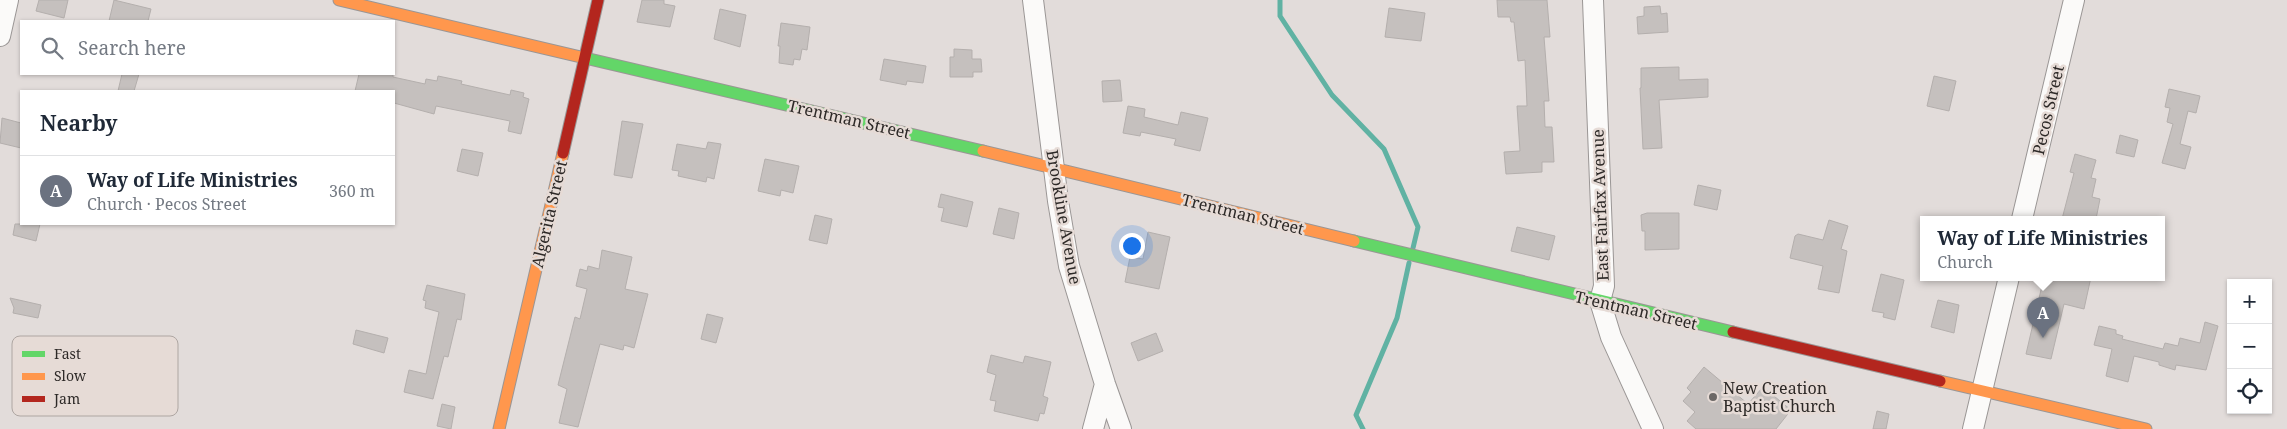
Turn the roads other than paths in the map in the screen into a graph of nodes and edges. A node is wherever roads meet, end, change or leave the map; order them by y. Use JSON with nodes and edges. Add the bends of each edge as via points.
{"nodes":[{"id":1,"x":8,"y":0,"type":"edge"},
{"id":2,"x":339,"y":0,"type":"edge"},
{"id":3,"x":598,"y":0,"type":"edge"},
{"id":4,"x":1033,"y":0,"type":"edge"},
{"id":5,"x":1593,"y":0,"type":"edge"},
{"id":6,"x":2074,"y":0,"type":"edge"},
{"id":7,"x":0,"y":36,"type":"edge"},
{"id":8,"x":585,"y":56,"type":"junction"},
{"id":9,"x":1054,"y":168,"type":"junction"},
{"id":10,"x":2023,"y":216,"type":"edge"},
{"id":11,"x":2008,"y":281,"type":"edge"},
{"id":12,"x":1600,"y":302,"type":"junction"},
{"id":13,"x":1105,"y":384,"type":"junction"},
{"id":14,"x":1982,"y":390,"type":"junction"},
{"id":15,"x":499,"y":429,"type":"edge"},
{"id":16,"x":1094,"y":429,"type":"edge"},
{"id":17,"x":1122,"y":429,"type":"edge"},
{"id":18,"x":1652,"y":429,"type":"edge"},
{"id":19,"x":1973,"y":429,"type":"edge"},
{"id":20,"x":2146,"y":429,"type":"edge"}],
"edges":[{"from":1,"to":7,"type":"street"},
{"from":2,"to":8,"type":"street","name":"Trentman Street"},
{"from":3,"to":8,"type":"street","name":"Algerita Street"},
{"from":4,"to":9,"type":"street","name":"Brookline Avenue"},
{"from":5,"to":12,"type":"street","name":"East Fairfax Avenue","via":[[1604,286]]},
{"from":6,"to":10,"type":"street","name":"Pecos Street"},
{"from":8,"to":9,"type":"street","name":"Trentman Street"},
{"from":8,"to":15,"type":"street","name":"Algerita Street"},
{"from":9,"to":12,"type":"street","name":"Trentman Street"},
{"from":9,"to":13,"type":"street","name":"Brookline Avenue","via":[[1070,266]]},
{"from":11,"to":14,"type":"street"},
{"from":12,"to":14,"type":"street","name":"Trentman Street"},
{"from":12,"to":18,"type":"street","name":"East Fairfax Avenue","via":[[1611,336]]},
{"from":13,"to":16,"type":"street"},
{"from":13,"to":17,"type":"street","name":"Brookline Avenue"},
{"from":14,"to":19,"type":"street"},
{"from":14,"to":20,"type":"street","name":"Trentman Street"}]}
